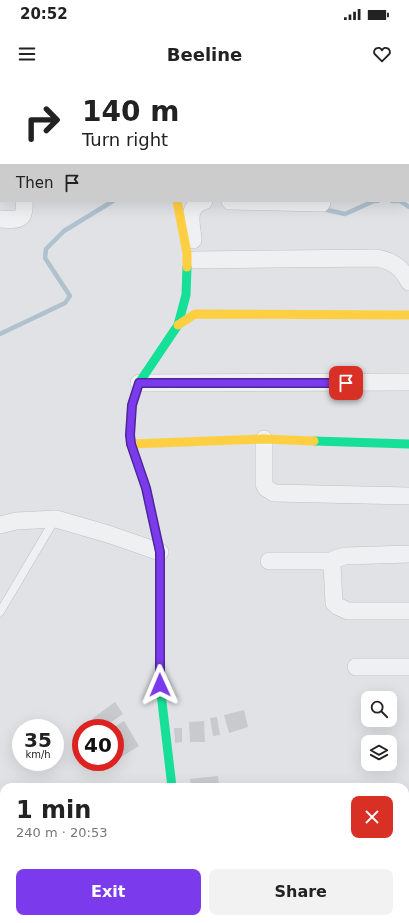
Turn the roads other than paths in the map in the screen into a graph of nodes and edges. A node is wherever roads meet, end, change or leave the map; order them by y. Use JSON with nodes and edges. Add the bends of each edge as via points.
{"nodes":[{"id":1,"x":24,"y":202,"type":"edge"},
{"id":2,"x":177,"y":202,"type":"edge"},
{"id":3,"x":200,"y":202,"type":"edge"},
{"id":4,"x":276,"y":202,"type":"edge"},
{"id":5,"x":322,"y":203,"type":"dead end"},
{"id":6,"x":0,"y":220,"type":"edge"},
{"id":7,"x":194,"y":260,"type":"junction"},
{"id":8,"x":409,"y":282,"type":"edge"},
{"id":9,"x":196,"y":314,"type":"junction"},
{"id":10,"x":409,"y":315,"type":"edge"},
{"id":11,"x":178,"y":325,"type":"junction"},
{"id":12,"x":409,"y":382,"type":"edge"},
{"id":13,"x":139,"y":383,"type":"junction"},
{"id":14,"x":264,"y":439,"type":"junction"},
{"id":15,"x":131,"y":444,"type":"junction"},
{"id":16,"x":409,"y":444,"type":"edge"},
{"id":17,"x":409,"y":496,"type":"edge"},
{"id":18,"x":56,"y":519,"type":"junction"},
{"id":19,"x":0,"y":525,"type":"edge"},
{"id":20,"x":160,"y":552,"type":"junction"},
{"id":21,"x":409,"y":554,"type":"edge"},
{"id":22,"x":269,"y":561,"type":"dead end"},
{"id":23,"x":333,"y":561,"type":"junction"},
{"id":24,"x":409,"y":611,"type":"edge"},
{"id":25,"x":0,"y":612,"type":"edge"},
{"id":26,"x":356,"y":667,"type":"dead end"},
{"id":27,"x":409,"y":667,"type":"edge"},
{"id":28,"x":172,"y":783,"type":"edge"}],
"edges":[{"from":1,"to":6,"type":"street","via":[[25,208],[17,220]]},
{"from":2,"to":11,"type":"street","via":[[187,253],[186,295]]},
{"from":3,"to":7,"type":"street","via":[[196,203],[191,213]]},
{"from":4,"to":5,"type":"street"},
{"from":7,"to":8,"type":"street","via":[[377,258],[395,264],[403,270]]},
{"from":7,"to":9,"type":"street"},
{"from":9,"to":10,"type":"street"},
{"from":9,"to":11,"type":"street"},
{"from":11,"to":13,"type":"street"},
{"from":12,"to":13,"type":"street"},
{"from":13,"to":15,"type":"street","via":[[130,415]]},
{"from":14,"to":15,"type":"street"},
{"from":14,"to":16,"type":"street"},
{"from":14,"to":17,"type":"street","via":[[264,484],[274,493]]},
{"from":15,"to":20,"type":"street","via":[[146,488]]},
{"from":18,"to":19,"type":"street","via":[[16,521]]},
{"from":18,"to":20,"type":"street"},
{"from":18,"to":25,"type":"lane"},
{"from":20,"to":28,"type":"street","via":[[160,685]]},
{"from":21,"to":23,"type":"street","via":[[340,556]]},
{"from":22,"to":23,"type":"street"},
{"from":23,"to":24,"type":"street","via":[[336,606],[348,611]]},
{"from":26,"to":27,"type":"street"}]}
